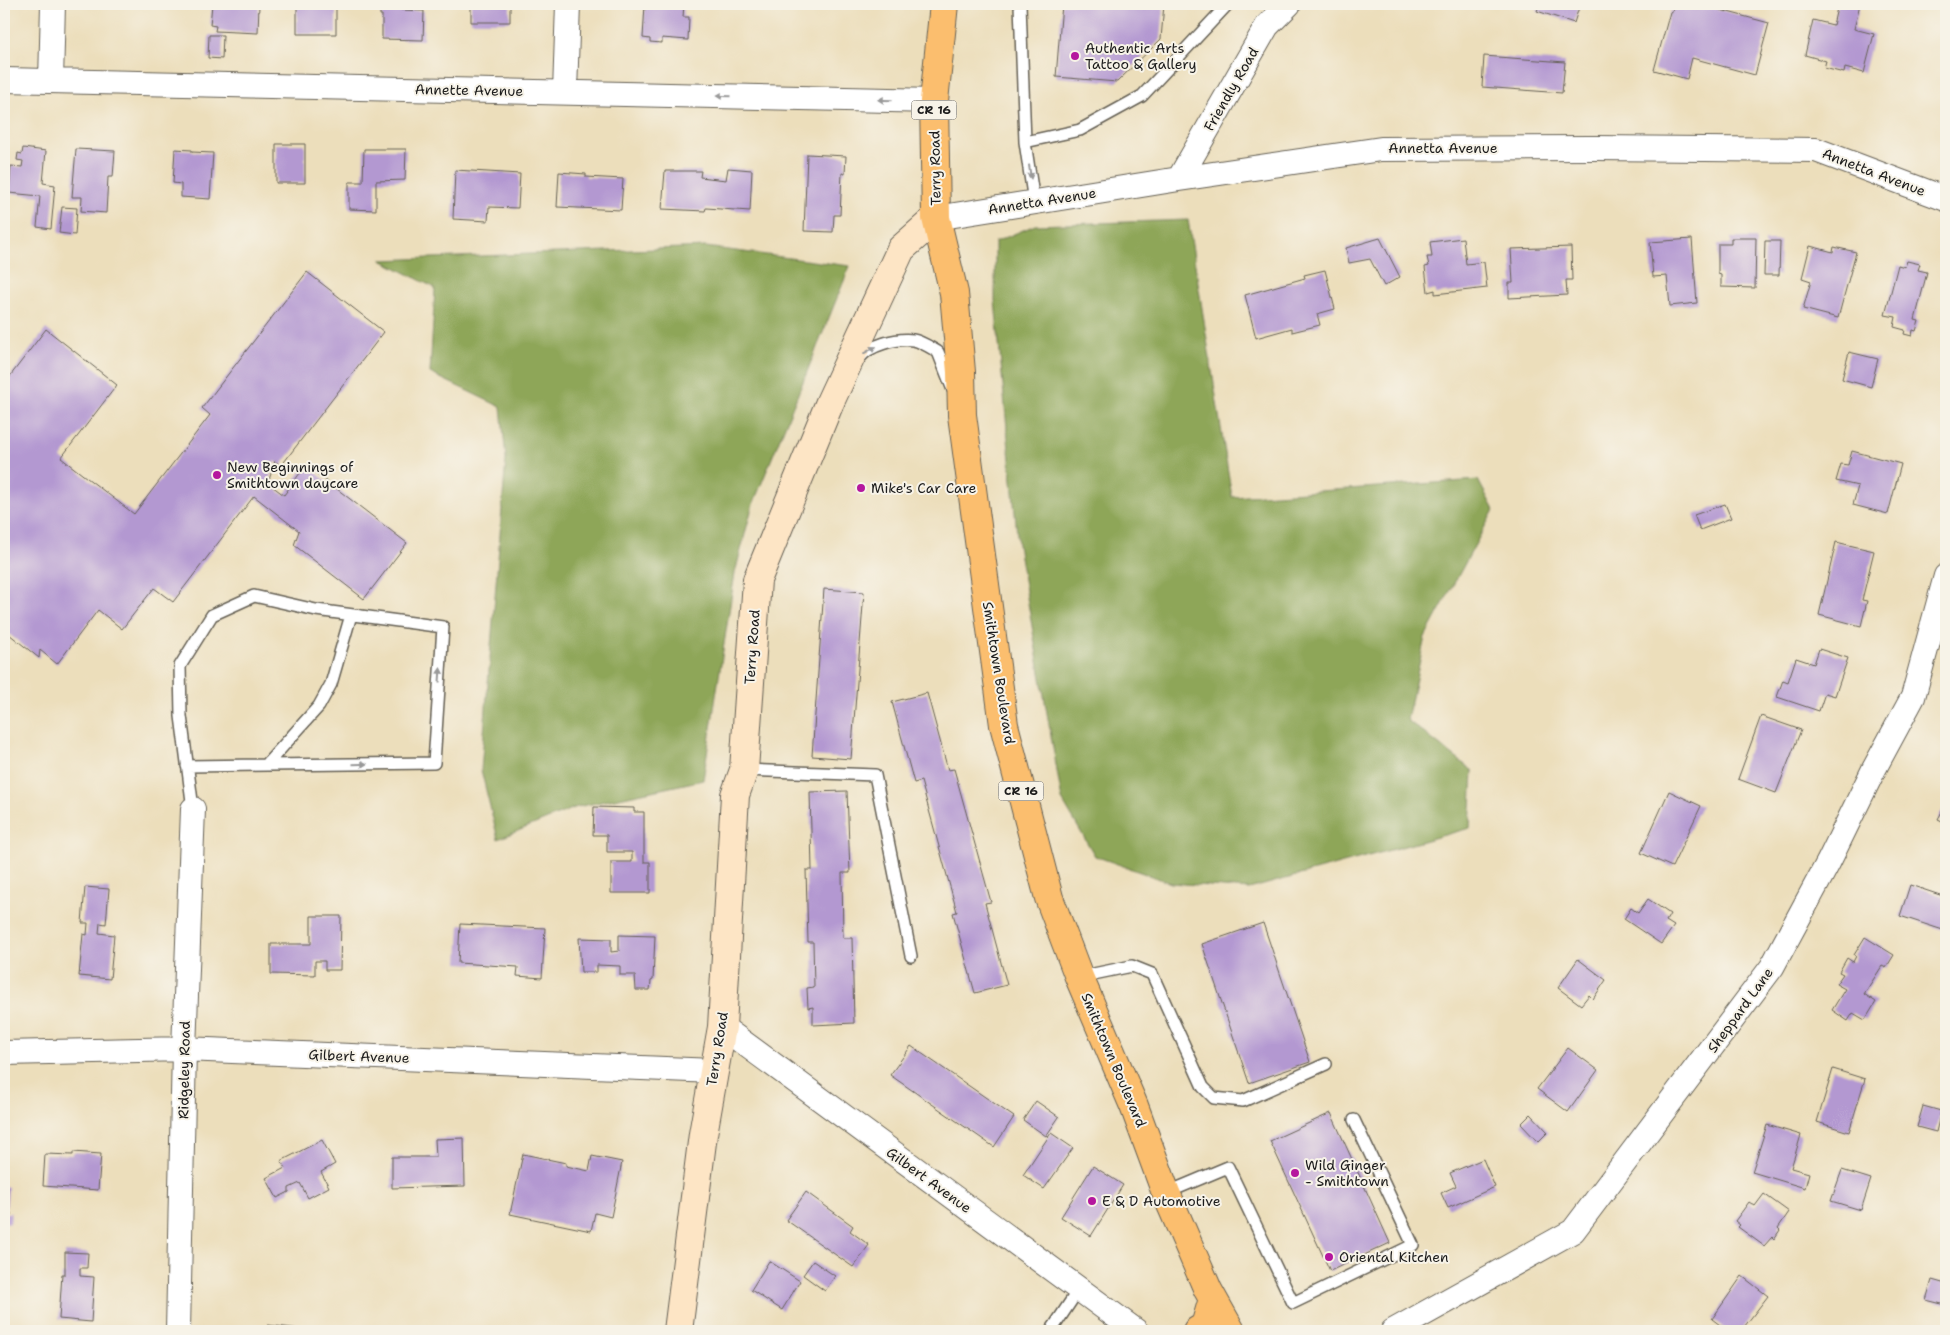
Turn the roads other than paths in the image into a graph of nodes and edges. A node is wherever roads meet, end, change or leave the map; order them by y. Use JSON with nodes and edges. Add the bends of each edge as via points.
{"nodes":[{"id":1,"x":52,"y":4,"type":"edge"},
{"id":2,"x":568,"y":4,"type":"edge"},
{"id":3,"x":944,"y":4,"type":"edge"},
{"id":4,"x":1020,"y":4,"type":"edge"},
{"id":5,"x":1228,"y":4,"type":"edge"},
{"id":6,"x":1289,"y":4,"type":"edge"},
{"id":7,"x":4,"y":80,"type":"edge"},
{"id":8,"x":50,"y":81,"type":"junction"},
{"id":9,"x":565,"y":92,"type":"junction"},
{"id":10,"x":934,"y":101,"type":"junction"},
{"id":11,"x":1025,"y":142,"type":"junction"},
{"id":12,"x":1179,"y":179,"type":"junction"},
{"id":13,"x":1946,"y":199,"type":"edge"},
{"id":14,"x":1034,"y":202,"type":"junction"},
{"id":15,"x":936,"y":218,"type":"junction"},
{"id":16,"x":830,"y":402,"type":"junction"},
{"id":17,"x":962,"y":415,"type":"junction"},
{"id":18,"x":1946,"y":576,"type":"edge"},
{"id":19,"x":351,"y":615,"type":"junction"},
{"id":20,"x":266,"y":765,"type":"junction"},
{"id":21,"x":187,"y":766,"type":"junction"},
{"id":22,"x":744,"y":770,"type":"junction"},
{"id":23,"x":193,"y":809,"type":"joint"},
{"id":24,"x":911,"y":956,"type":"dead end"},
{"id":25,"x":1079,"y":977,"type":"junction"},
{"id":26,"x":722,"y":1027,"type":"junction"},
{"id":27,"x":184,"y":1049,"type":"junction"},
{"id":28,"x":4,"y":1053,"type":"edge"},
{"id":29,"x":1326,"y":1064,"type":"dead end"},
{"id":30,"x":714,"y":1071,"type":"junction"},
{"id":31,"x":1354,"y":1120,"type":"dead end"},
{"id":32,"x":1166,"y":1193,"type":"junction"},
{"id":33,"x":1079,"y":1289,"type":"junction"},
{"id":34,"x":1213,"y":1299,"type":"junction"},
{"id":35,"x":178,"y":1331,"type":"edge"},
{"id":36,"x":678,"y":1331,"type":"edge"},
{"id":37,"x":1051,"y":1331,"type":"edge"},
{"id":38,"x":1136,"y":1331,"type":"edge"},
{"id":39,"x":1197,"y":1331,"type":"edge"},
{"id":40,"x":1231,"y":1331,"type":"edge"},
{"id":41,"x":1393,"y":1331,"type":"edge"}],
"edges":[{"from":1,"to":8,"type":"street"},
{"from":2,"to":9,"type":"street"},
{"from":3,"to":10,"type":"main road","name":"Terry Road","number":"CR 16"},
{"from":4,"to":11,"type":"lane"},
{"from":5,"to":11,"type":"lane","via":[[1142,96],[1080,130]]},
{"from":6,"to":12,"type":"street","name":"Friendly Road","via":[[1267,26]]},
{"from":7,"to":8,"type":"street","name":"Annette Avenue"},
{"from":8,"to":9,"type":"street","name":"Annette Avenue"},
{"from":10,"to":9,"type":"street","name":"Annette Avenue","one_way":true},
{"from":10,"to":15,"type":"main road","name":"Terry Road","number":"CR 16"},
{"from":11,"to":14,"type":"lane","one_way":true},
{"from":12,"to":13,"type":"street","name":"Annetta Avenue","via":[[1381,149],[1816,150]]},
{"from":12,"to":14,"type":"street","name":"Annetta Avenue"},
{"from":14,"to":15,"type":"street","name":"Annetta Avenue"},
{"from":15,"to":16,"type":"street","name":"Terry Road","via":[[901,250]]},
{"from":15,"to":17,"type":"main road","name":"Smithtown Boulevard","number":"CR 16","via":[[954,293]]},
{"from":16,"to":17,"type":"lane","one_way":true,"via":[[862,354],[887,341],[914,340],[938,352]]},
{"from":16,"to":22,"type":"street","name":"Terry Road","via":[[757,580]]},
{"from":17,"to":25,"type":"main road","name":"Smithtown Boulevard","number":"CR 16","via":[[1004,725],[1049,898]]},
{"from":18,"to":41,"type":"street","name":"Sheppard Lane","via":[[1913,697],[1772,966],[1573,1231]]},
{"from":19,"to":20,"type":"lane","via":[[330,684],[319,706]]},
{"from":20,"to":19,"type":"lane","one_way":true,"via":[[434,763],[443,628]]},
{"from":19,"to":21,"type":"lane","via":[[254,596],[212,615],[180,666]]},
{"from":20,"to":21,"type":"lane"},
{"from":21,"to":23,"type":"lane"},
{"from":22,"to":24,"type":"lane","via":[[875,776]]},
{"from":22,"to":26,"type":"street","name":"Terry Road","via":[[735,795]]},
{"from":23,"to":27,"type":"street","name":"Ridgeley Road"},
{"from":25,"to":29,"type":"lane","via":[[1132,966],[1152,974],[1203,1087],[1214,1098],[1244,1101]]},
{"from":25,"to":32,"type":"main road","name":"Smithtown Boulevard","number":"CR 16","via":[[1134,1106]]},
{"from":26,"to":30,"type":"street","name":"Terry Road"},
{"from":26,"to":33,"type":"street","name":"Gilbert Avenue"},
{"from":27,"to":28,"type":"street","name":"Gilbert Avenue"},
{"from":27,"to":30,"type":"street","name":"Gilbert Avenue"},
{"from":27,"to":35,"type":"street","name":"Ridgeley Road"},
{"from":30,"to":36,"type":"street","name":"Terry Road"},
{"from":31,"to":32,"type":"lane","via":[[1413,1245],[1294,1303],[1228,1167]]},
{"from":32,"to":34,"type":"main road","name":"Smithtown Boulevard","number":"CR 16"},
{"from":33,"to":37,"type":"lane"},
{"from":33,"to":38,"type":"street","name":"Gilbert Avenue"},
{"from":34,"to":39,"type":"main road","via":[[1205,1326]]},
{"from":34,"to":40,"type":"main road","name":"Smithtown Boulevard","number":"CR 16"}]}
